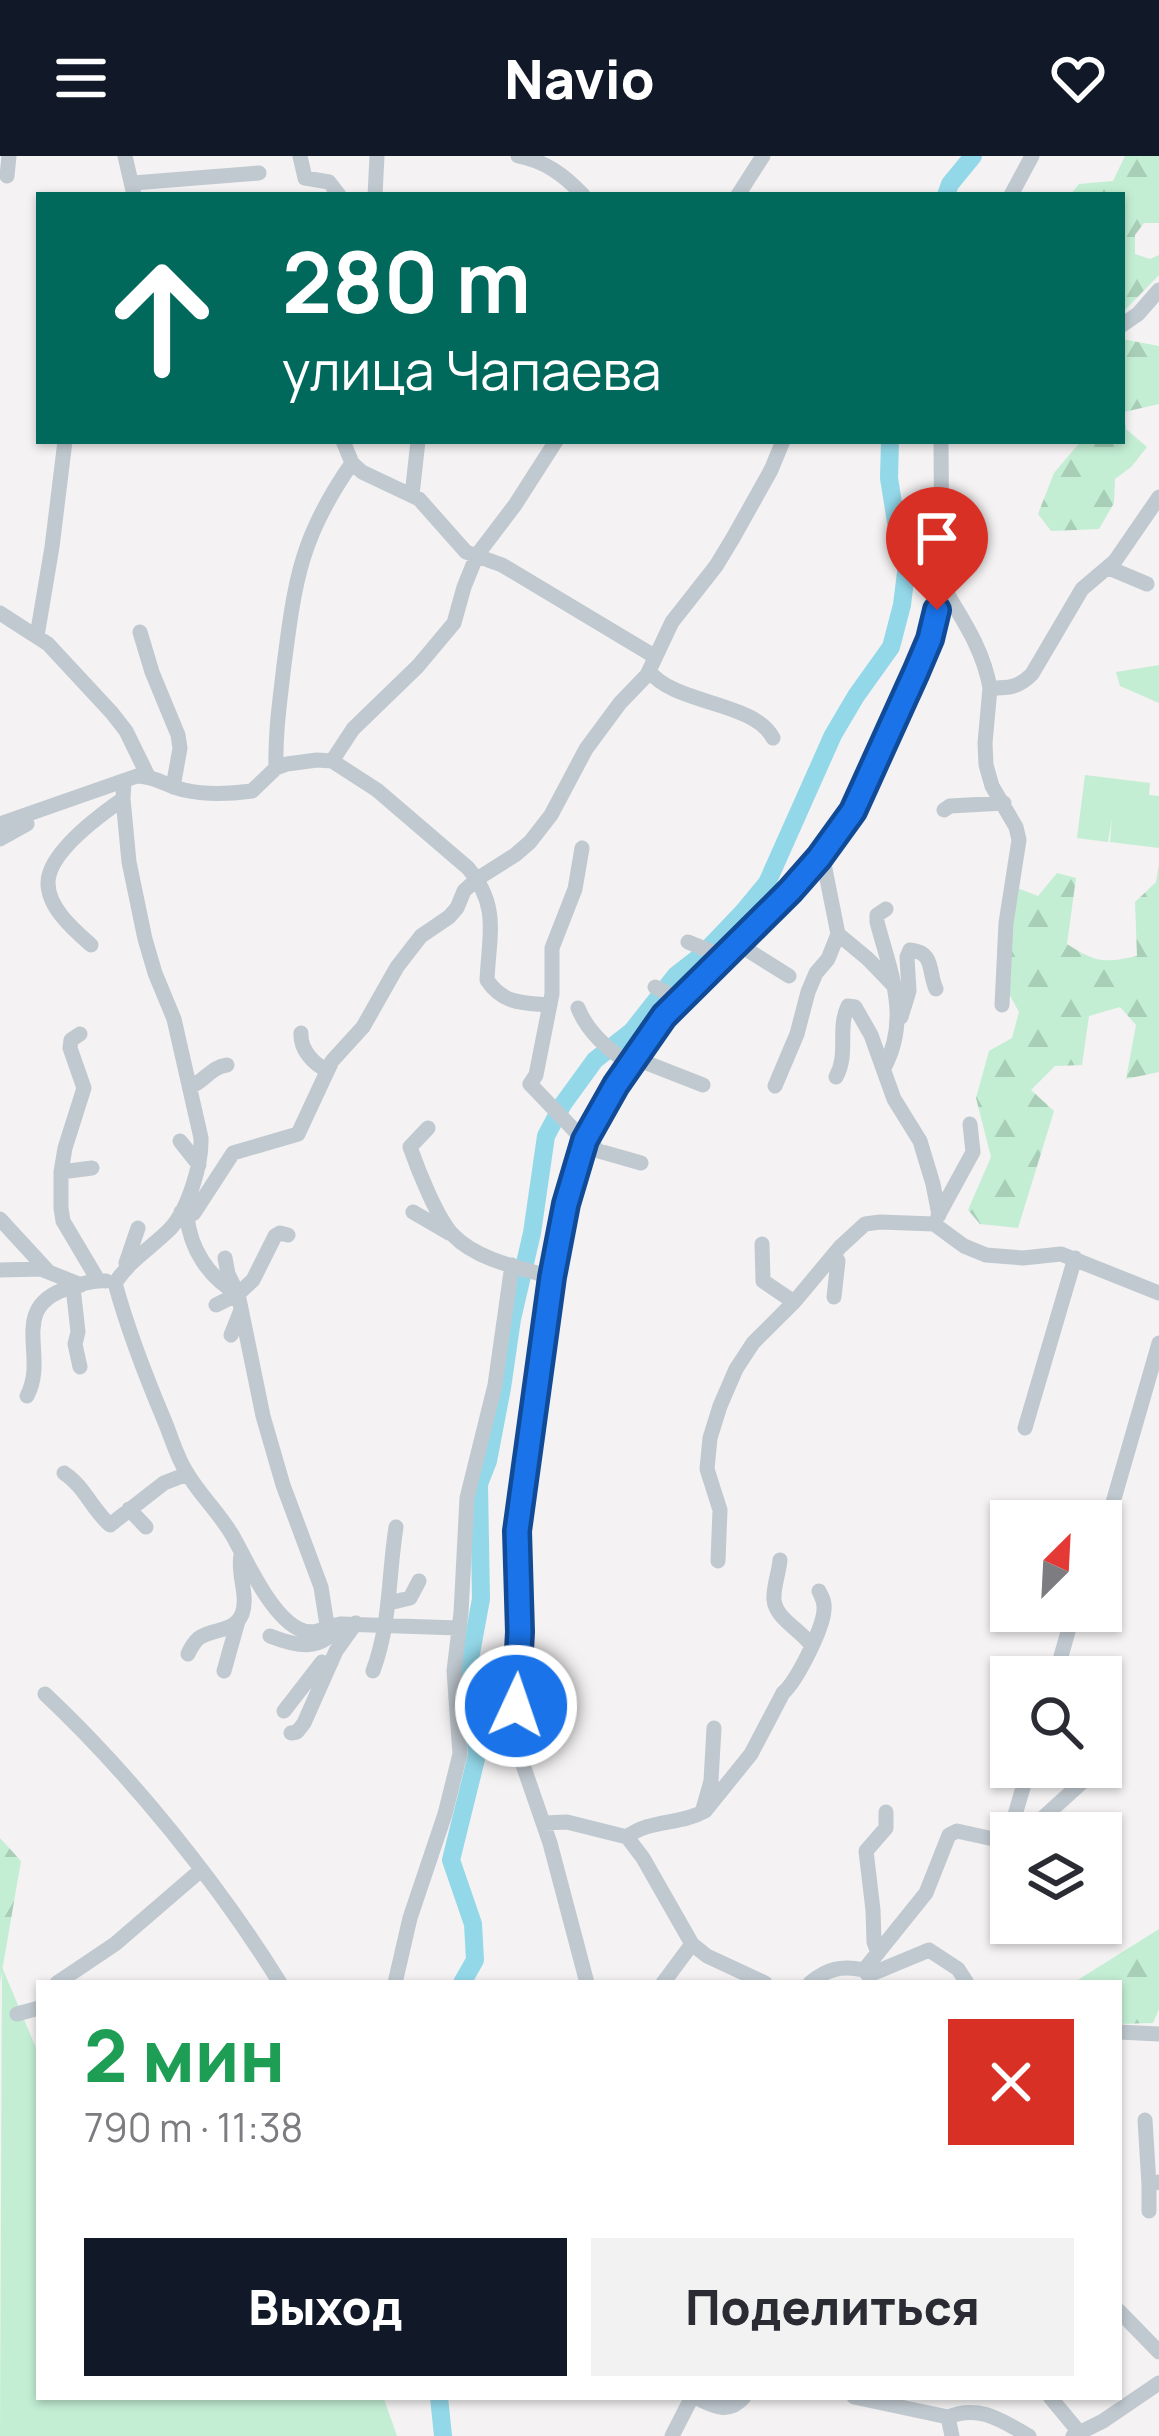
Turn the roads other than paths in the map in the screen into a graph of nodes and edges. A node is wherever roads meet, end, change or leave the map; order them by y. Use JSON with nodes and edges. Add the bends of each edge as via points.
{"nodes":[{"id":1,"x":9,"y":156,"type":"edge"},
{"id":2,"x":125,"y":156,"type":"edge"},
{"id":3,"x":300,"y":156,"type":"edge"},
{"id":4,"x":377,"y":156,"type":"edge"},
{"id":5,"x":518,"y":156,"type":"edge"},
{"id":6,"x":763,"y":156,"type":"edge"},
{"id":7,"x":1032,"y":156,"type":"edge"},
{"id":8,"x":546,"y":160,"type":"edge"},
{"id":9,"x":259,"y":173,"type":"dead end"},
{"id":10,"x":7,"y":176,"type":"dead end"},
{"id":11,"x":134,"y":189,"type":"edge"},
{"id":12,"x":337,"y":192,"type":"edge"},
{"id":13,"x":380,"y":192,"type":"edge"},
{"id":14,"x":580,"y":192,"type":"edge"},
{"id":15,"x":740,"y":192,"type":"edge"},
{"id":16,"x":1013,"y":192,"type":"edge"},
{"id":17,"x":1159,"y":290,"type":"edge"},
{"id":18,"x":1125,"y":323,"type":"edge"},
{"id":19,"x":65,"y":444,"type":"edge"},
{"id":20,"x":345,"y":444,"type":"edge"},
{"id":21,"x":418,"y":444,"type":"edge"},
{"id":22,"x":554,"y":444,"type":"edge"},
{"id":23,"x":782,"y":444,"type":"edge"},
{"id":24,"x":941,"y":444,"type":"edge"},
{"id":25,"x":352,"y":463,"type":"junction"},
{"id":26,"x":412,"y":495,"type":"junction"},
{"id":27,"x":1159,"y":496,"type":"edge"},
{"id":28,"x":477,"y":555,"type":"junction"},
{"id":29,"x":1109,"y":568,"type":"junction"},
{"id":30,"x":1159,"y":570,"type":"edge"},
{"id":31,"x":942,"y":585,"type":"junction"},
{"id":32,"x":0,"y":613,"type":"edge"},
{"id":33,"x":140,"y":632,"type":"dead end"},
{"id":34,"x":38,"y":636,"type":"junction"},
{"id":35,"x":652,"y":663,"type":"junction"},
{"id":36,"x":990,"y":688,"type":"junction"},
{"id":37,"x":1004,"y":704,"type":"dead end"},
{"id":38,"x":773,"y":738,"type":"dead end"},
{"id":39,"x":332,"y":761,"type":"junction"},
{"id":40,"x":276,"y":768,"type":"junction"},
{"id":41,"x":148,"y":776,"type":"junction"},
{"id":42,"x":124,"y":781,"type":"junction"},
{"id":43,"x":173,"y":787,"type":"junction"},
{"id":44,"x":122,"y":799,"type":"junction"},
{"id":45,"x":1004,"y":803,"type":"junction"},
{"id":46,"x":944,"y":810,"type":"dead end"},
{"id":47,"x":44,"y":811,"type":"junction"},
{"id":48,"x":0,"y":824,"type":"edge"},
{"id":49,"x":0,"y":839,"type":"edge"},
{"id":50,"x":582,"y":848,"type":"dead end"},
{"id":51,"x":822,"y":854,"type":"junction"},
{"id":52,"x":134,"y":877,"type":"junction"},
{"id":53,"x":477,"y":879,"type":"junction"},
{"id":54,"x":148,"y":900,"type":"dead end"},
{"id":55,"x":886,"y":909,"type":"dead end"},
{"id":56,"x":838,"y":934,"type":"junction"},
{"id":57,"x":738,"y":944,"type":"junction"},
{"id":58,"x":91,"y":945,"type":"dead end"},
{"id":59,"x":789,"y":976,"type":"dead end"},
{"id":60,"x":897,"y":989,"type":"junction"},
{"id":61,"x":936,"y":989,"type":"dead end"},
{"id":62,"x":1002,"y":1005,"type":"dead end"},
{"id":63,"x":550,"y":1006,"type":"junction"},
{"id":64,"x":578,"y":1008,"type":"dead end"},
{"id":65,"x":896,"y":1025,"type":"junction"},
{"id":66,"x":301,"y":1033,"type":"dead end"},
{"id":67,"x":80,"y":1034,"type":"dead end"},
{"id":68,"x":632,"y":1061,"type":"junction"},
{"id":69,"x":226,"y":1065,"type":"dead end"},
{"id":70,"x":884,"y":1068,"type":"junction"},
{"id":71,"x":327,"y":1070,"type":"junction"},
{"id":72,"x":836,"y":1077,"type":"dead end"},
{"id":73,"x":703,"y":1085,"type":"dead end"},
{"id":74,"x":775,"y":1086,"type":"dead end"},
{"id":75,"x":190,"y":1087,"type":"junction"},
{"id":76,"x":970,"y":1124,"type":"dead end"},
{"id":77,"x":428,"y":1128,"type":"dead end"},
{"id":78,"x":585,"y":1140,"type":"junction"},
{"id":79,"x":180,"y":1141,"type":"dead end"},
{"id":80,"x":641,"y":1163,"type":"dead end"},
{"id":81,"x":199,"y":1166,"type":"junction"},
{"id":82,"x":92,"y":1168,"type":"dead end"},
{"id":83,"x":61,"y":1172,"type":"junction"},
{"id":84,"x":413,"y":1212,"type":"dead end"},
{"id":85,"x":184,"y":1214,"type":"junction"},
{"id":86,"x":0,"y":1220,"type":"edge"},
{"id":87,"x":937,"y":1220,"type":"junction"},
{"id":88,"x":138,"y":1228,"type":"dead end"},
{"id":89,"x":288,"y":1234,"type":"dead end"},
{"id":90,"x":452,"y":1234,"type":"junction"},
{"id":91,"x":762,"y":1244,"type":"dead end"},
{"id":92,"x":834,"y":1254,"type":"junction"},
{"id":93,"x":225,"y":1258,"type":"dead end"},
{"id":94,"x":1075,"y":1258,"type":"junction"},
{"id":95,"x":126,"y":1266,"type":"junction"},
{"id":96,"x":514,"y":1266,"type":"junction"},
{"id":97,"x":0,"y":1270,"type":"edge"},
{"id":98,"x":50,"y":1272,"type":"junction"},
{"id":99,"x":552,"y":1277,"type":"junction"},
{"id":100,"x":92,"y":1284,"type":"junction"},
{"id":101,"x":1159,"y":1293,"type":"edge"},
{"id":102,"x":835,"y":1298,"type":"dead end"},
{"id":103,"x":239,"y":1302,"type":"junction"},
{"id":104,"x":794,"y":1302,"type":"junction"},
{"id":105,"x":216,"y":1305,"type":"dead end"},
{"id":106,"x":231,"y":1335,"type":"dead end"},
{"id":107,"x":1159,"y":1342,"type":"edge"},
{"id":108,"x":80,"y":1367,"type":"dead end"},
{"id":109,"x":27,"y":1396,"type":"dead end"},
{"id":110,"x":1025,"y":1428,"type":"dead end"},
{"id":111,"x":64,"y":1473,"type":"dead end"},
{"id":112,"x":187,"y":1474,"type":"junction"},
{"id":113,"x":1114,"y":1500,"type":"edge"},
{"id":114,"x":129,"y":1509,"type":"junction"},
{"id":115,"x":146,"y":1527,"type":"dead end"},
{"id":116,"x":396,"y":1527,"type":"dead end"},
{"id":117,"x":241,"y":1555,"type":"junction"},
{"id":118,"x":780,"y":1560,"type":"dead end"},
{"id":119,"x":718,"y":1561,"type":"dead end"},
{"id":120,"x":418,"y":1581,"type":"dead end"},
{"id":121,"x":819,"y":1591,"type":"dead end"},
{"id":122,"x":388,"y":1604,"type":"junction"},
{"id":123,"x":238,"y":1621,"type":"junction"},
{"id":124,"x":341,"y":1624,"type":"junction"},
{"id":125,"x":386,"y":1625,"type":"junction"},
{"id":126,"x":458,"y":1628,"type":"junction"},
{"id":127,"x":270,"y":1636,"type":"dead end"},
{"id":128,"x":341,"y":1643,"type":"junction"},
{"id":129,"x":811,"y":1646,"type":"junction"},
{"id":130,"x":188,"y":1654,"type":"dead end"},
{"id":131,"x":224,"y":1671,"type":"dead end"},
{"id":132,"x":373,"y":1671,"type":"dead end"},
{"id":133,"x":46,"y":1694,"type":"dead end"},
{"id":134,"x":284,"y":1712,"type":"dead end"},
{"id":135,"x":714,"y":1728,"type":"dead end"},
{"id":136,"x":291,"y":1733,"type":"dead end"},
{"id":137,"x":1076,"y":1788,"type":"edge"},
{"id":138,"x":702,"y":1812,"type":"junction"},
{"id":139,"x":886,"y":1812,"type":"dead end"},
{"id":140,"x":1050,"y":1812,"type":"edge"},
{"id":141,"x":544,"y":1823,"type":"junction"},
{"id":142,"x":637,"y":1826,"type":"junction"},
{"id":143,"x":990,"y":1837,"type":"edge"},
{"id":144,"x":201,"y":1870,"type":"junction"},
{"id":145,"x":692,"y":1944,"type":"junction"},
{"id":146,"x":878,"y":1953,"type":"junction"},
{"id":147,"x":868,"y":1976,"type":"edge"},
{"id":148,"x":61,"y":1980,"type":"edge"},
{"id":149,"x":278,"y":1980,"type":"edge"},
{"id":150,"x":396,"y":1980,"type":"edge"},
{"id":151,"x":586,"y":1980,"type":"edge"},
{"id":152,"x":665,"y":1980,"type":"edge"},
{"id":153,"x":759,"y":1980,"type":"edge"},
{"id":154,"x":814,"y":1980,"type":"edge"},
{"id":155,"x":965,"y":1980,"type":"edge"},
{"id":156,"x":36,"y":2009,"type":"edge"},
{"id":157,"x":17,"y":2014,"type":"dead end"},
{"id":158,"x":1122,"y":2033,"type":"edge"},
{"id":159,"x":1159,"y":2034,"type":"edge"},
{"id":160,"x":1145,"y":2120,"type":"dead end"},
{"id":161,"x":1154,"y":2184,"type":"edge"},
{"id":162,"x":1149,"y":2211,"type":"dead end"},
{"id":163,"x":1122,"y":2314,"type":"edge"},
{"id":164,"x":1159,"y":2352,"type":"edge"},
{"id":165,"x":1159,"y":2384,"type":"edge"},
{"id":166,"x":691,"y":2400,"type":"edge"},
{"id":167,"x":700,"y":2400,"type":"edge"},
{"id":168,"x":741,"y":2400,"type":"edge"},
{"id":169,"x":868,"y":2400,"type":"edge"},
{"id":170,"x":1052,"y":2400,"type":"edge"},
{"id":171,"x":973,"y":2404,"type":"edge"},
{"id":172,"x":948,"y":2417,"type":"junction"},
{"id":173,"x":1076,"y":2434,"type":"edge"},
{"id":174,"x":672,"y":2436,"type":"edge"},
{"id":175,"x":952,"y":2436,"type":"edge"},
{"id":176,"x":1030,"y":2436,"type":"edge"}],
"edges":[{"from":1,"to":10,"type":"street"},
{"from":2,"to":11,"type":"street"},
{"from":3,"to":12,"type":"street","via":[[304,178],[329,182]]},
{"from":4,"to":13,"type":"street"},
{"from":5,"to":8,"type":"street"},
{"from":6,"to":15,"type":"street"},
{"from":7,"to":16,"type":"street"},
{"from":8,"to":14,"type":"street"},
{"from":9,"to":11,"type":"street"},
{"from":17,"to":18,"type":"street"},
{"from":19,"to":34,"type":"street"},
{"from":20,"to":25,"type":"street"},
{"from":21,"to":26,"type":"street"},
{"from":22,"to":28,"type":"street"},
{"from":23,"to":35,"type":"street"},
{"from":24,"to":31,"type":"street"},
{"from":25,"to":26,"type":"street"},
{"from":25,"to":40,"type":"street","via":[[298,570]]},
{"from":26,"to":28,"type":"street"},
{"from":27,"to":29,"type":"street"},
{"from":28,"to":35,"type":"street"},
{"from":28,"to":39,"type":"street","via":[[454,623]]},
{"from":29,"to":30,"type":"street","via":[[1140,581]]},
{"from":29,"to":36,"type":"street","via":[[1082,590],[1032,674],[1012,688]]},
{"from":31,"to":36,"type":"street","via":[[979,646]]},
{"from":31,"to":51,"type":"street","via":[[902,704],[853,811]]},
{"from":32,"to":34,"type":"street"},
{"from":33,"to":43,"type":"street","via":[[181,748]]},
{"from":34,"to":41,"type":"street","via":[[126,730]]},
{"from":35,"to":38,"type":"street","via":[[653,677],[756,722]]},
{"from":35,"to":53,"type":"street","via":[[586,748],[530,842]]},
{"from":36,"to":37,"type":"street"},
{"from":36,"to":45,"type":"street","via":[[986,766]]},
{"from":39,"to":40,"type":"street"},
{"from":39,"to":53,"type":"street"},
{"from":40,"to":43,"type":"street","via":[[247,792]]},
{"from":41,"to":42,"type":"street"},
{"from":41,"to":43,"type":"street"},
{"from":42,"to":44,"type":"street"},
{"from":42,"to":47,"type":"street"},
{"from":44,"to":52,"type":"street"},
{"from":44,"to":58,"type":"street","via":[[64,852],[48,883],[59,914]]},
{"from":45,"to":46,"type":"street"},
{"from":45,"to":62,"type":"street","via":[[1019,841]]},
{"from":47,"to":48,"type":"street"},
{"from":47,"to":49,"type":"street"},
{"from":50,"to":63,"type":"street","via":[[552,948]]},
{"from":51,"to":56,"type":"street"},
{"from":51,"to":57,"type":"street"},
{"from":52,"to":54,"type":"street"},
{"from":52,"to":75,"type":"street"},
{"from":53,"to":63,"type":"street","via":[[491,919],[487,980],[515,1003]]},
{"from":53,"to":71,"type":"street","via":[[457,908],[421,936]]},
{"from":55,"to":60,"type":"street","via":[[877,922]]},
{"from":56,"to":60,"type":"street"},
{"from":56,"to":74,"type":"street"},
{"from":57,"to":59,"type":"street"},
{"from":57,"to":68,"type":"street","via":[[707,949],[668,994],[664,1016]]},
{"from":60,"to":65,"type":"street"},
{"from":61,"to":65,"type":"street","via":[[931,963],[910,950],[909,991]]},
{"from":63,"to":78,"type":"street","via":[[530,1084]]},
{"from":64,"to":68,"type":"street","via":[[607,1048]]},
{"from":65,"to":70,"type":"street"},
{"from":66,"to":71,"type":"street","via":[[310,1058]]},
{"from":67,"to":83,"type":"street","via":[[70,1048],[84,1088]]},
{"from":68,"to":73,"type":"street"},
{"from":68,"to":78,"type":"street"},
{"from":69,"to":75,"type":"street"},
{"from":70,"to":72,"type":"street","via":[[861,1013],[848,1006]]},
{"from":70,"to":87,"type":"street","via":[[920,1141]]},
{"from":71,"to":85,"type":"street","via":[[298,1135],[233,1153],[194,1213]]},
{"from":75,"to":81,"type":"street"},
{"from":76,"to":87,"type":"street","via":[[973,1152]]},
{"from":77,"to":90,"type":"street","via":[[410,1147]]},
{"from":78,"to":80,"type":"street"},
{"from":78,"to":99,"type":"street"},
{"from":79,"to":81,"type":"street"},
{"from":81,"to":85,"type":"street"},
{"from":82,"to":83,"type":"street"},
{"from":83,"to":100,"type":"street","via":[[63,1222]]},
{"from":84,"to":90,"type":"street"},
{"from":85,"to":95,"type":"street"},
{"from":85,"to":103,"type":"street","via":[[200,1258]]},
{"from":86,"to":98,"type":"street"},
{"from":87,"to":92,"type":"street","via":[[866,1224]]},
{"from":87,"to":94,"type":"street","via":[[986,1256]]},
{"from":88,"to":95,"type":"street"},
{"from":89,"to":103,"type":"street","via":[[275,1236]]},
{"from":90,"to":96,"type":"street"},
{"from":91,"to":104,"type":"street","via":[[763,1281]]},
{"from":92,"to":102,"type":"street"},
{"from":92,"to":104,"type":"street"},
{"from":93,"to":103,"type":"street"},
{"from":94,"to":101,"type":"street"},
{"from":94,"to":110,"type":"street"},
{"from":95,"to":100,"type":"street"},
{"from":96,"to":99,"type":"street"},
{"from":96,"to":126,"type":"street","via":[[467,1498]]},
{"from":97,"to":98,"type":"street"},
{"from":98,"to":100,"type":"street"},
{"from":99,"to":141,"type":"street","via":[[517,1531],[518,1739]]},
{"from":100,"to":108,"type":"street","via":[[75,1344]]},
{"from":100,"to":109,"type":"street","via":[[40,1304]]},
{"from":100,"to":112,"type":"street","via":[[131,1338]]},
{"from":103,"to":105,"type":"street"},
{"from":103,"to":106,"type":"street"},
{"from":103,"to":124,"type":"street","via":[[283,1485]]},
{"from":104,"to":119,"type":"street","via":[[736,1369],[710,1438],[707,1469],[721,1510]]},
{"from":107,"to":113,"type":"street"},
{"from":111,"to":114,"type":"street","via":[[110,1525]]},
{"from":112,"to":114,"type":"street"},
{"from":112,"to":117,"type":"street"},
{"from":114,"to":115,"type":"street"},
{"from":116,"to":122,"type":"street"},
{"from":117,"to":123,"type":"street"},
{"from":117,"to":124,"type":"street","via":[[293,1626],[311,1634]]},
{"from":118,"to":129,"type":"street","via":[[774,1602]]},
{"from":120,"to":122,"type":"street","via":[[410,1598]]},
{"from":121,"to":129,"type":"street","via":[[825,1613]]},
{"from":122,"to":125,"type":"street"},
{"from":123,"to":130,"type":"street","via":[[197,1639]]},
{"from":123,"to":131,"type":"street"},
{"from":124,"to":125,"type":"street"},
{"from":124,"to":127,"type":"street","via":[[315,1644]]},
{"from":124,"to":128,"type":"street"},
{"from":125,"to":126,"type":"street"},
{"from":125,"to":132,"type":"street"},
{"from":126,"to":150,"type":"street","via":[[460,1754]]},
{"from":128,"to":134,"type":"street"},
{"from":128,"to":136,"type":"street","via":[[304,1723]]},
{"from":129,"to":138,"type":"street","via":[[751,1754]]},
{"from":133,"to":144,"type":"street","via":[[128,1778]]},
{"from":135,"to":138,"type":"street"},
{"from":137,"to":140,"type":"street"},
{"from":138,"to":142,"type":"street"},
{"from":139,"to":146,"type":"street","via":[[886,1828],[866,1851]]},
{"from":141,"to":142,"type":"street"},
{"from":141,"to":151,"type":"street"},
{"from":142,"to":145,"type":"street","via":[[643,1858]]},
{"from":143,"to":146,"type":"street","via":[[950,1835],[926,1893]]},
{"from":144,"to":148,"type":"street"},
{"from":144,"to":149,"type":"street"},
{"from":145,"to":152,"type":"street"},
{"from":145,"to":153,"type":"street"},
{"from":146,"to":147,"type":"street"},
{"from":147,"to":154,"type":"street","via":[[838,1968]]},
{"from":147,"to":155,"type":"street","via":[[929,1950]]},
{"from":156,"to":157,"type":"street"},
{"from":158,"to":159,"type":"street"},
{"from":160,"to":161,"type":"street"},
{"from":161,"to":162,"type":"street"},
{"from":163,"to":164,"type":"street"},
{"from":165,"to":173,"type":"street"},
{"from":166,"to":174,"type":"street"},
{"from":167,"to":168,"type":"street","via":[[729,2408]]},
{"from":169,"to":172,"type":"street"},
{"from":170,"to":173,"type":"street"},
{"from":171,"to":172,"type":"street"},
{"from":171,"to":176,"type":"street"},
{"from":172,"to":175,"type":"street"}]}
